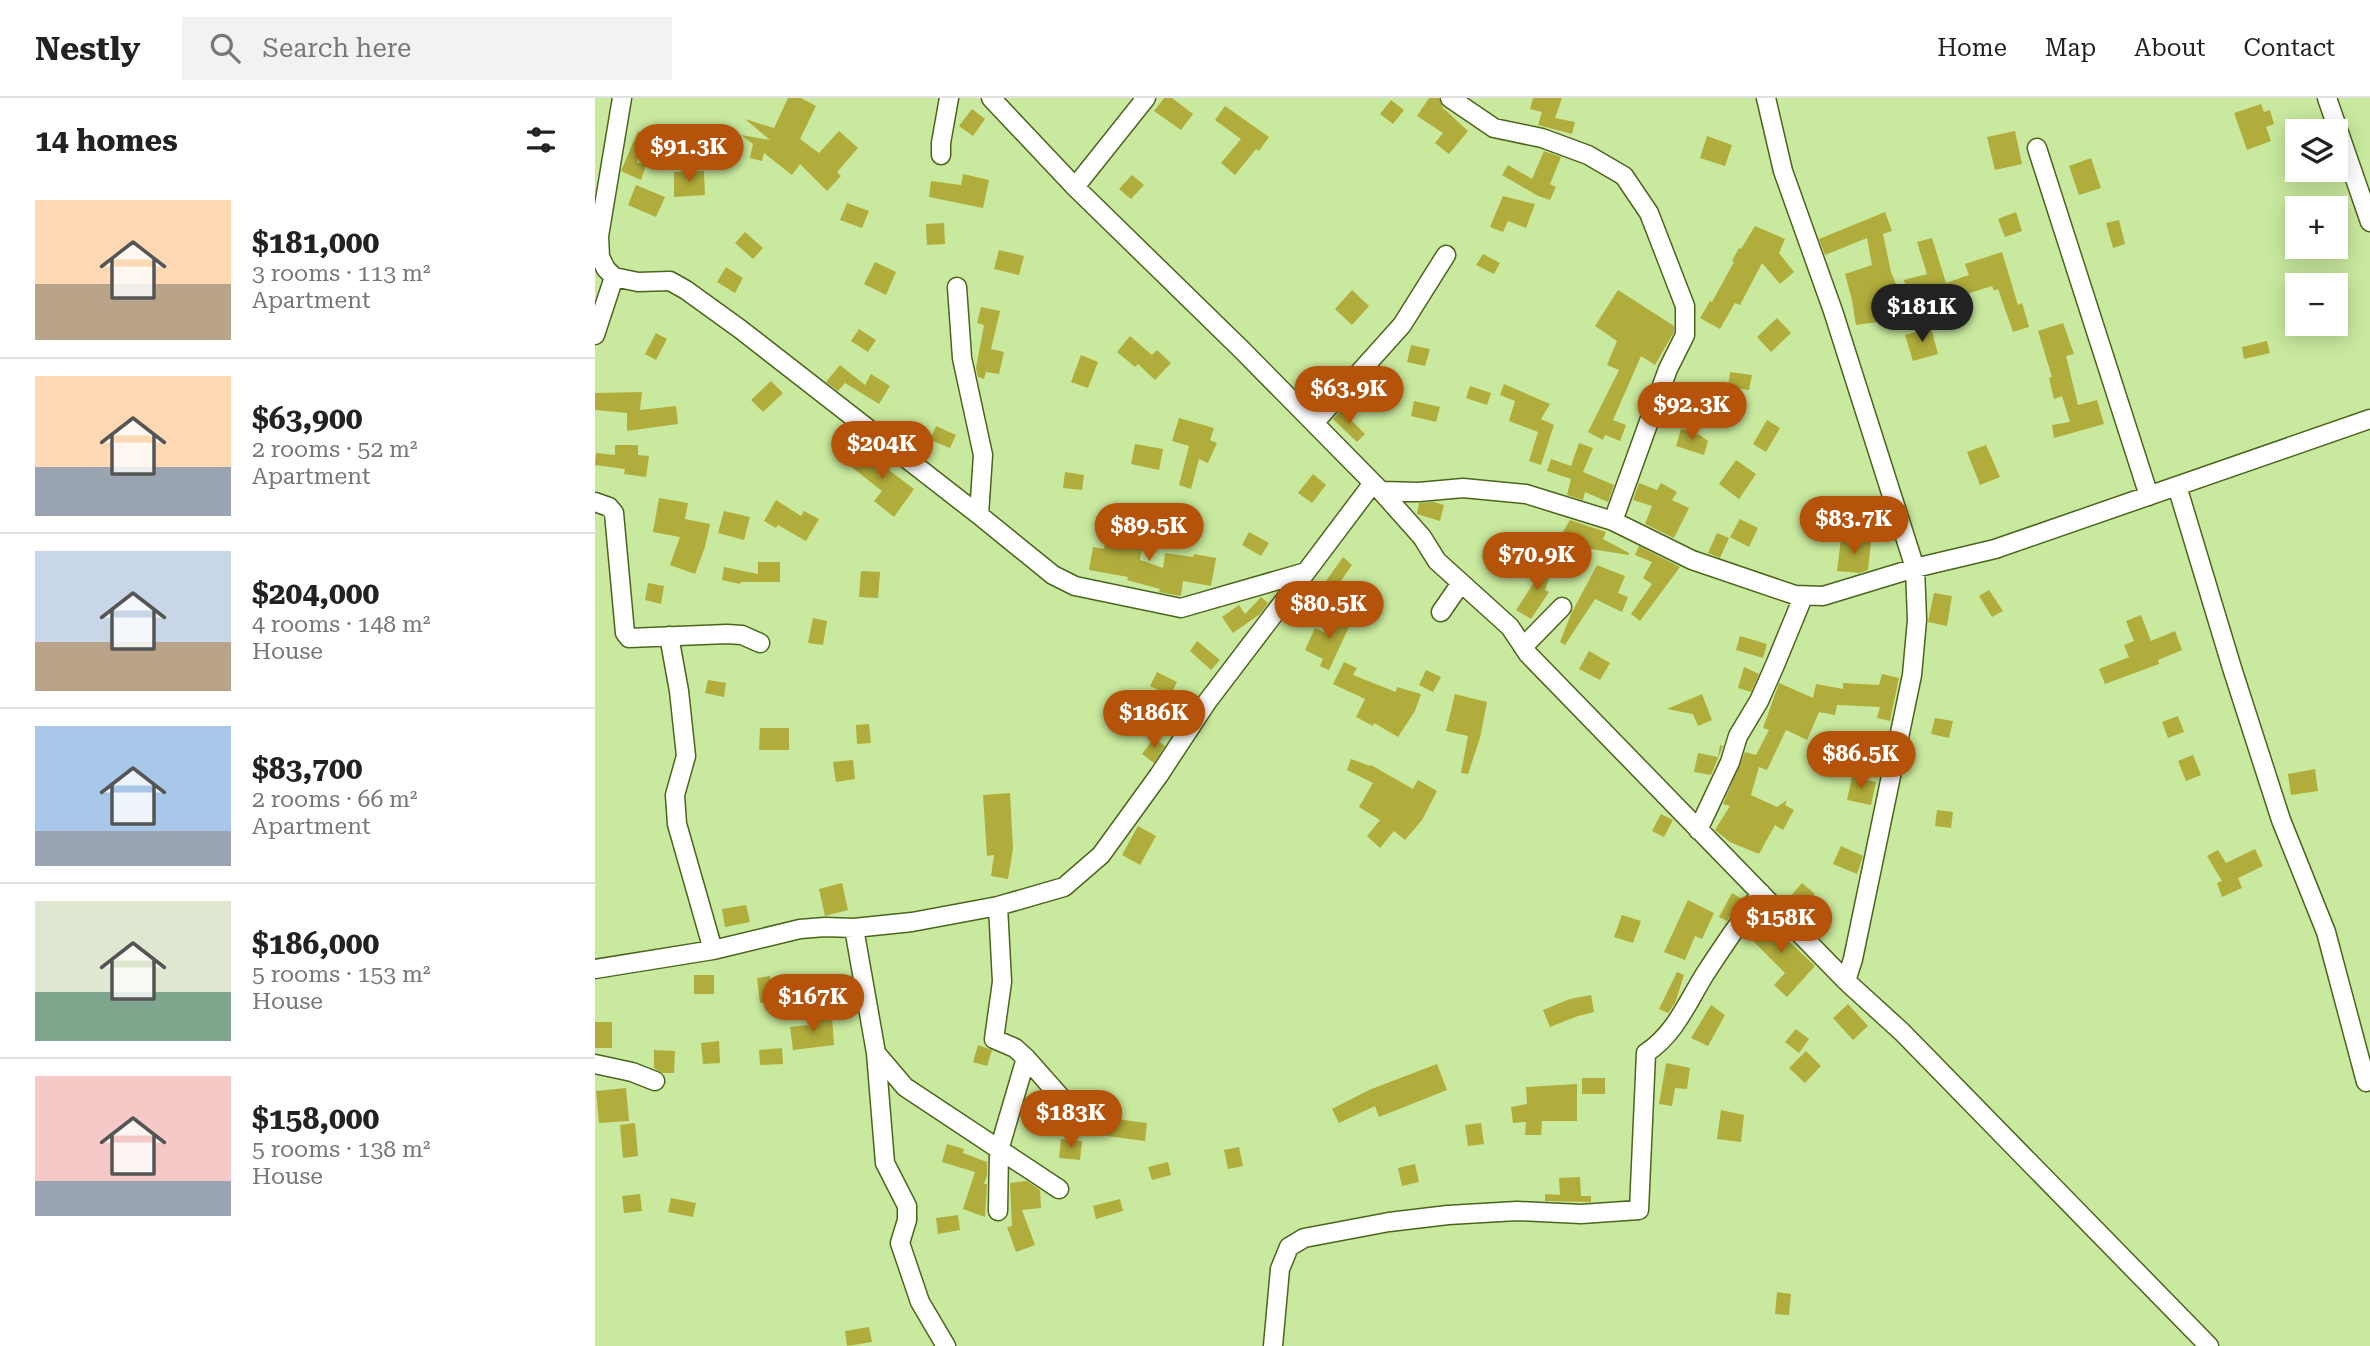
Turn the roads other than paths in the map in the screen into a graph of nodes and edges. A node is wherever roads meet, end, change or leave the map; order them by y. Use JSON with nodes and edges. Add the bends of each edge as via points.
{"nodes":[{"id":1,"x":622,"y":98,"type":"edge"},
{"id":2,"x":949,"y":98,"type":"edge"},
{"id":3,"x":991,"y":98,"type":"edge"},
{"id":4,"x":1146,"y":98,"type":"edge"},
{"id":5,"x":1450,"y":98,"type":"edge"},
{"id":6,"x":1766,"y":98,"type":"edge"},
{"id":7,"x":2327,"y":98,"type":"edge"},
{"id":8,"x":2036,"y":148,"type":"dead end"},
{"id":9,"x":941,"y":155,"type":"dead end"},
{"id":10,"x":1075,"y":187,"type":"junction"},
{"id":11,"x":2370,"y":222,"type":"edge"},
{"id":12,"x":597,"y":236,"type":"edge"},
{"id":13,"x":1446,"y":255,"type":"dead end"},
{"id":14,"x":614,"y":276,"type":"junction"},
{"id":15,"x":957,"y":287,"type":"dead end"},
{"id":16,"x":595,"y":335,"type":"edge"},
{"id":17,"x":2370,"y":419,"type":"edge"},
{"id":18,"x":1314,"y":423,"type":"junction"},
{"id":19,"x":2177,"y":486,"type":"junction"},
{"id":20,"x":1377,"y":487,"type":"junction"},
{"id":21,"x":2149,"y":496,"type":"junction"},
{"id":22,"x":595,"y":502,"type":"edge"},
{"id":23,"x":979,"y":515,"type":"junction"},
{"id":24,"x":1613,"y":521,"type":"junction"},
{"id":25,"x":1915,"y":568,"type":"junction"},
{"id":26,"x":1306,"y":572,"type":"junction"},
{"id":27,"x":1461,"y":583,"type":"junction"},
{"id":28,"x":1803,"y":597,"type":"junction"},
{"id":29,"x":1562,"y":607,"type":"dead end"},
{"id":30,"x":1441,"y":612,"type":"dead end"},
{"id":31,"x":669,"y":636,"type":"junction"},
{"id":32,"x":760,"y":643,"type":"dead end"},
{"id":33,"x":1523,"y":647,"type":"junction"},
{"id":34,"x":1697,"y":830,"type":"junction"},
{"id":35,"x":1761,"y":892,"type":"junction"},
{"id":36,"x":998,"y":906,"type":"junction"},
{"id":37,"x":854,"y":928,"type":"junction"},
{"id":38,"x":713,"y":950,"type":"junction"},
{"id":39,"x":595,"y":969,"type":"edge"},
{"id":40,"x":1846,"y":981,"type":"junction"},
{"id":41,"x":876,"y":1053,"type":"junction"},
{"id":42,"x":1026,"y":1058,"type":"junction"},
{"id":43,"x":595,"y":1064,"type":"edge"},
{"id":44,"x":655,"y":1080,"type":"dead end"},
{"id":45,"x":2366,"y":1082,"type":"dead end"},
{"id":46,"x":1073,"y":1111,"type":"dead end"},
{"id":47,"x":999,"y":1150,"type":"junction"},
{"id":48,"x":1059,"y":1189,"type":"dead end"},
{"id":49,"x":998,"y":1211,"type":"dead end"},
{"id":50,"x":946,"y":1346,"type":"edge"},
{"id":51,"x":1273,"y":1346,"type":"edge"},
{"id":52,"x":2209,"y":1346,"type":"edge"}],
"edges":[{"from":1,"to":12,"type":"street"},
{"from":2,"to":9,"type":"street"},
{"from":3,"to":10,"type":"street"},
{"from":4,"to":10,"type":"street"},
{"from":5,"to":24,"type":"street","via":[[1494,128],[1542,138],[1588,155],[1624,176],[1649,213],[1685,306],[1685,335],[1668,369]]},
{"from":6,"to":25,"type":"street","via":[[1783,171]]},
{"from":7,"to":11,"type":"street"},
{"from":8,"to":21,"type":"street"},
{"from":10,"to":18,"type":"street"},
{"from":12,"to":14,"type":"street","via":[[600,257]]},
{"from":13,"to":18,"type":"street","via":[[1402,325]]},
{"from":14,"to":16,"type":"street"},
{"from":14,"to":23,"type":"street","via":[[638,282],[670,281],[686,290]]},
{"from":15,"to":23,"type":"street","via":[[963,358],[983,455]]},
{"from":17,"to":19,"type":"street"},
{"from":18,"to":20,"type":"street"},
{"from":19,"to":21,"type":"street"},
{"from":19,"to":45,"type":"street","via":[[2281,820],[2326,932]]},
{"from":20,"to":24,"type":"street","via":[[1526,494]]},
{"from":20,"to":26,"type":"street"},
{"from":20,"to":27,"type":"street","via":[[1437,561]]},
{"from":21,"to":25,"type":"street","via":[[1995,549]]},
{"from":22,"to":31,"type":"street","via":[[614,513],[625,633],[629,638]]},
{"from":23,"to":26,"type":"street","via":[[1052,575],[1075,586],[1181,608]]},
{"from":24,"to":28,"type":"street","via":[[1692,560]]},
{"from":25,"to":28,"type":"street","via":[[1823,596]]},
{"from":25,"to":40,"type":"street","via":[[1912,675]]},
{"from":26,"to":36,"type":"street","via":[[1207,702],[1101,855],[1063,887]]},
{"from":27,"to":30,"type":"street"},
{"from":27,"to":33,"type":"street","via":[[1510,627]]},
{"from":28,"to":34,"type":"street"},
{"from":29,"to":33,"type":"street"},
{"from":31,"to":32,"type":"street","via":[[734,634]]},
{"from":31,"to":38,"type":"street","via":[[685,756],[675,795],[677,824]]},
{"from":33,"to":34,"type":"street"},
{"from":34,"to":35,"type":"street"},
{"from":35,"to":40,"type":"street"},
{"from":35,"to":51,"type":"street","via":[[1676,1023],[1662,1042],[1646,1052],[1639,1210],[1448,1215],[1304,1238],[1289,1247],[1280,1269]]},
{"from":36,"to":37,"type":"street"},
{"from":36,"to":42,"type":"street","via":[[1002,982],[994,1040],[1016,1048]]},
{"from":37,"to":38,"type":"street","via":[[800,929]]},
{"from":37,"to":41,"type":"street"},
{"from":38,"to":39,"type":"street"},
{"from":40,"to":52,"type":"street","via":[[1902,1032]]},
{"from":41,"to":47,"type":"street","via":[[905,1087]]},
{"from":41,"to":50,"type":"street","via":[[885,1163],[907,1206],[900,1243],[920,1302]]},
{"from":42,"to":46,"type":"street"},
{"from":42,"to":47,"type":"street"},
{"from":43,"to":44,"type":"street"},
{"from":47,"to":48,"type":"street"},
{"from":47,"to":49,"type":"street"}]}
